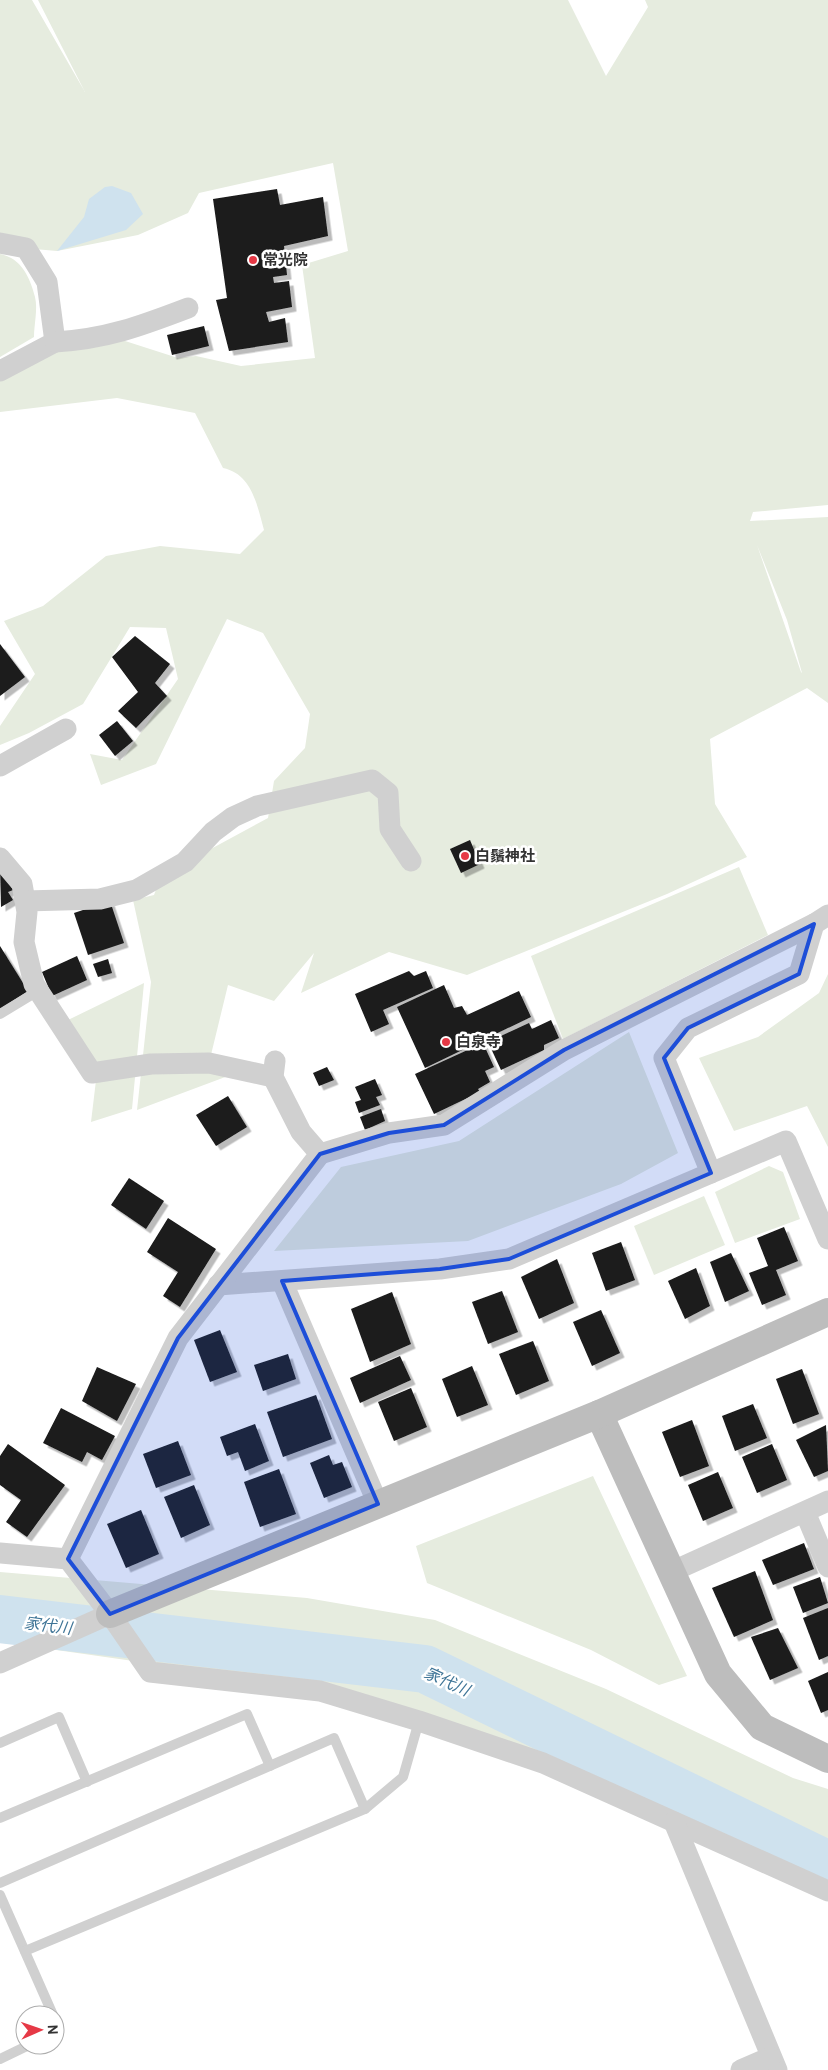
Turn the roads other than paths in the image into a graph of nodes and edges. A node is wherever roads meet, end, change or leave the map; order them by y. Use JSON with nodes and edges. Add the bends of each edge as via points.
{"nodes":[{"id":1,"x":0,"y":242,"type":"edge"},
{"id":2,"x":188,"y":308,"type":"dead end"},
{"id":3,"x":55,"y":342,"type":"junction"},
{"id":4,"x":0,"y":371,"type":"edge"},
{"id":5,"x":66,"y":729,"type":"dead end"},
{"id":6,"x":0,"y":766,"type":"edge"},
{"id":7,"x":0,"y":858,"type":"edge"},
{"id":8,"x":410,"y":860,"type":"dead end"},
{"id":9,"x":25,"y":900,"type":"junction"},
{"id":10,"x":821,"y":919,"type":"edge"},
{"id":11,"x":38,"y":991,"type":"junction"},
{"id":12,"x":0,"y":1014,"type":"edge"},
{"id":13,"x":320,"y":1154,"type":"junction"},
{"id":14,"x":711,"y":1173,"type":"junction"},
{"id":15,"x":828,"y":1239,"type":"edge"},
{"id":16,"x":282,"y":1281,"type":"junction"},
{"id":17,"x":218,"y":1285,"type":"junction"},
{"id":18,"x":828,"y":1312,"type":"edge"},
{"id":19,"x":599,"y":1414,"type":"junction"},
{"id":20,"x":828,"y":1501,"type":"edge"},
{"id":21,"x":378,"y":1504,"type":"junction"},
{"id":22,"x":805,"y":1512,"type":"junction"},
{"id":23,"x":0,"y":1553,"type":"edge"},
{"id":24,"x":68,"y":1558,"type":"junction"},
{"id":25,"x":828,"y":1567,"type":"edge"},
{"id":26,"x":671,"y":1572,"type":"junction"},
{"id":27,"x":110,"y":1614,"type":"junction"},
{"id":28,"x":0,"y":1663,"type":"edge"},
{"id":29,"x":419,"y":1721,"type":"junction"},
{"id":30,"x":0,"y":1743,"type":"edge"},
{"id":31,"x":828,"y":1760,"type":"edge"},
{"id":32,"x":270,"y":1766,"type":"junction"},
{"id":33,"x":87,"y":1782,"type":"junction"},
{"id":34,"x":365,"y":1809,"type":"junction"},
{"id":35,"x":0,"y":1818,"type":"edge"},
{"id":36,"x":674,"y":1822,"type":"junction"},
{"id":37,"x":0,"y":1883,"type":"edge"},
{"id":38,"x":828,"y":1891,"type":"edge"},
{"id":39,"x":0,"y":1895,"type":"edge"},
{"id":40,"x":26,"y":1951,"type":"junction"},
{"id":41,"x":49,"y":2005,"type":"edge"},
{"id":42,"x":15,"y":2052,"type":"edge"},
{"id":43,"x":0,"y":2059,"type":"edge"},
{"id":44,"x":774,"y":2064,"type":"edge"},
{"id":45,"x":741,"y":2070,"type":"edge"}],
"edges":[{"from":1,"to":3,"type":"street","via":[[26,248],[48,282]]},
{"from":2,"to":3,"type":"street","via":[[131,330],[89,340]]},
{"from":3,"to":4,"type":"street"},
{"from":5,"to":6,"type":"street"},
{"from":7,"to":9,"type":"street","via":[[22,884]]},
{"from":8,"to":9,"type":"street","via":[[390,829],[388,793],[372,780],[257,806],[233,817],[213,832],[185,862],[136,890],[100,899]]},
{"from":9,"to":11,"type":"street","via":[[24,942]]},
{"from":10,"to":13,"type":"street","via":[[564,1050],[444,1125],[389,1133]]},
{"from":10,"to":14,"type":"street","via":[[799,974],[688,1028],[664,1058]]},
{"from":11,"to":12,"type":"lane"},
{"from":11,"to":13,"type":"street","via":[[92,1072],[151,1064],[209,1063],[274,1069],[301,1132]]},
{"from":13,"to":17,"type":"street"},
{"from":14,"to":15,"type":"street","via":[[786,1141]]},
{"from":14,"to":16,"type":"street","via":[[509,1259],[440,1269]]},
{"from":16,"to":17,"type":"street"},
{"from":16,"to":21,"type":"street"},
{"from":17,"to":24,"type":"street","via":[[178,1338]]},
{"from":18,"to":19,"type":"street"},
{"from":19,"to":21,"type":"street"},
{"from":19,"to":26,"type":"street"},
{"from":20,"to":22,"type":"street"},
{"from":21,"to":27,"type":"street"},
{"from":22,"to":25,"type":"street"},
{"from":22,"to":26,"type":"street"},
{"from":23,"to":24,"type":"street"},
{"from":24,"to":27,"type":"street"},
{"from":26,"to":31,"type":"street","via":[[718,1674],[762,1727]]},
{"from":27,"to":28,"type":"street"},
{"from":27,"to":29,"type":"street","via":[[150,1672],[320,1691]]},
{"from":29,"to":34,"type":"lane","via":[[404,1777]]},
{"from":29,"to":36,"type":"street","via":[[543,1762]]},
{"from":30,"to":33,"type":"lane","via":[[59,1717]]},
{"from":32,"to":33,"type":"lane","via":[[247,1714]]},
{"from":32,"to":34,"type":"lane","via":[[334,1738]]},
{"from":32,"to":37,"type":"lane"},
{"from":33,"to":35,"type":"lane"},
{"from":34,"to":40,"type":"lane"},
{"from":36,"to":38,"type":"street"},
{"from":36,"to":44,"type":"street"},
{"from":39,"to":40,"type":"lane"},
{"from":40,"to":41,"type":"lane"},
{"from":42,"to":43,"type":"lane"},
{"from":44,"to":45,"type":"street"}]}
